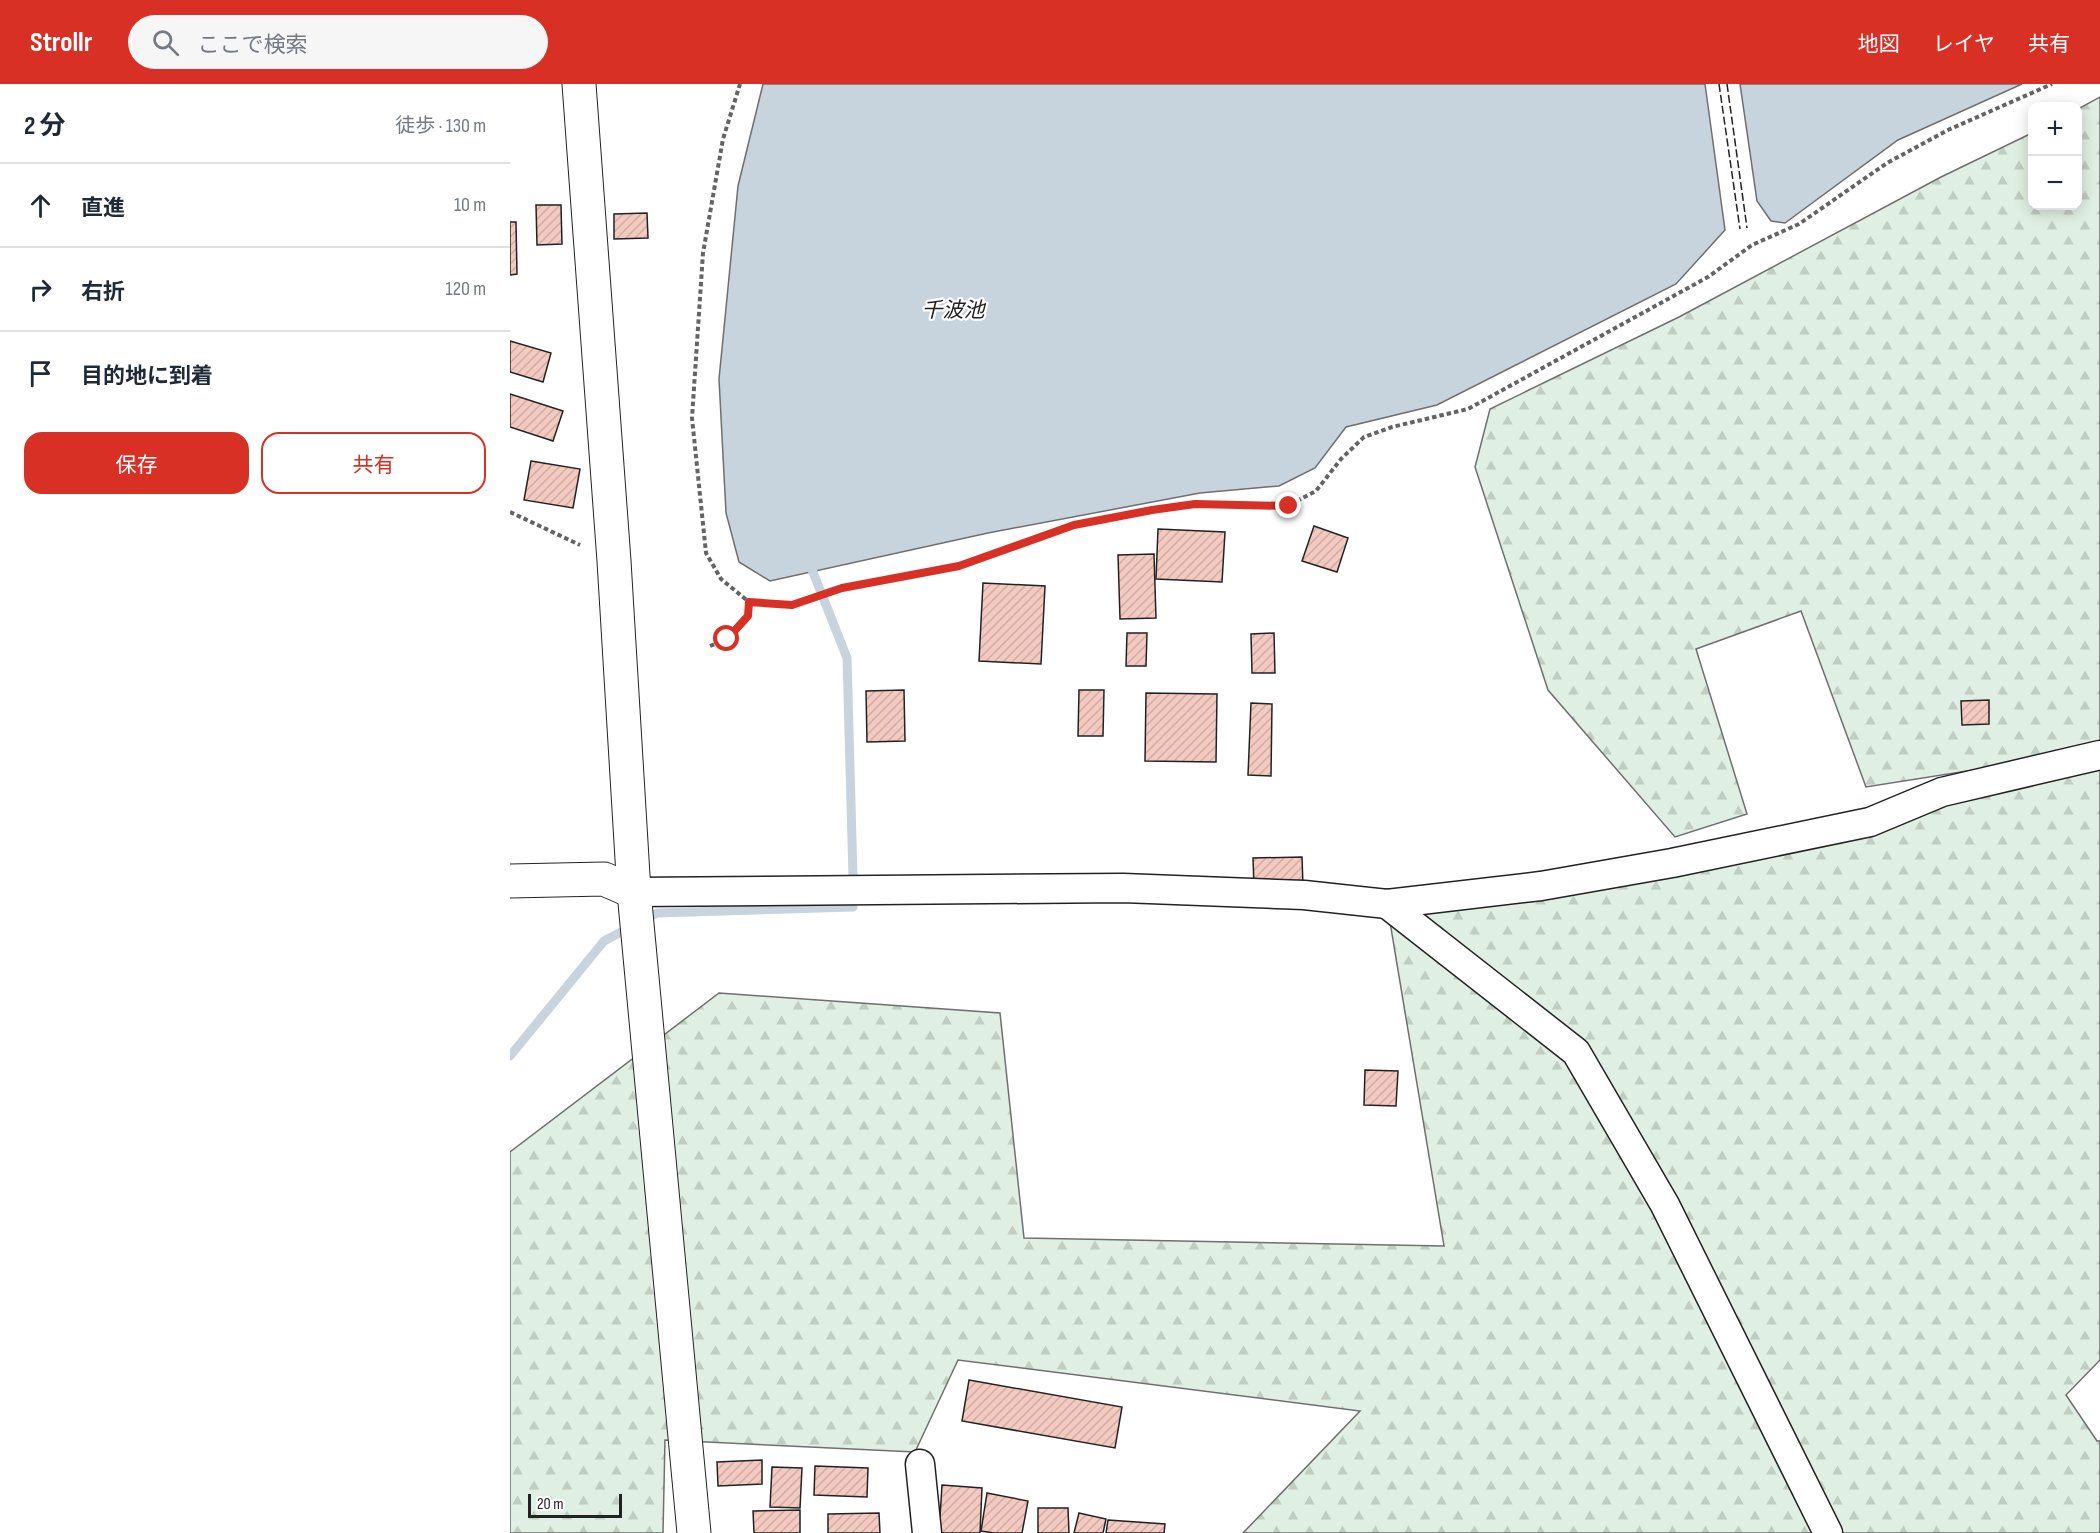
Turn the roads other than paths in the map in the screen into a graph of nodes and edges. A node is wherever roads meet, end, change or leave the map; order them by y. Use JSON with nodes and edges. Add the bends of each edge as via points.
{"nodes":[{"id":1,"x":579,"y":84,"type":"edge"},
{"id":2,"x":2100,"y":755,"type":"edge"},
{"id":3,"x":510,"y":881,"type":"edge"},
{"id":4,"x":634,"y":892,"type":"junction"},
{"id":5,"x":1387,"y":904,"type":"junction"},
{"id":6,"x":920,"y":1464,"type":"dead end"},
{"id":7,"x":694,"y":1533,"type":"edge"},
{"id":8,"x":927,"y":1533,"type":"edge"},
{"id":9,"x":1828,"y":1533,"type":"edge"}],
"edges":[{"from":1,"to":4,"type":"street"},
{"from":2,"to":5,"type":"street","via":[[1942,792],[1870,822],[1541,886]]},
{"from":3,"to":4,"type":"street","via":[[604,879]]},
{"from":4,"to":5,"type":"street","via":[[1123,888],[1304,895]]},
{"from":4,"to":7,"type":"street"},
{"from":5,"to":9,"type":"street","via":[[1576,1052],[1665,1205]]},
{"from":6,"to":8,"type":"street"}]}
